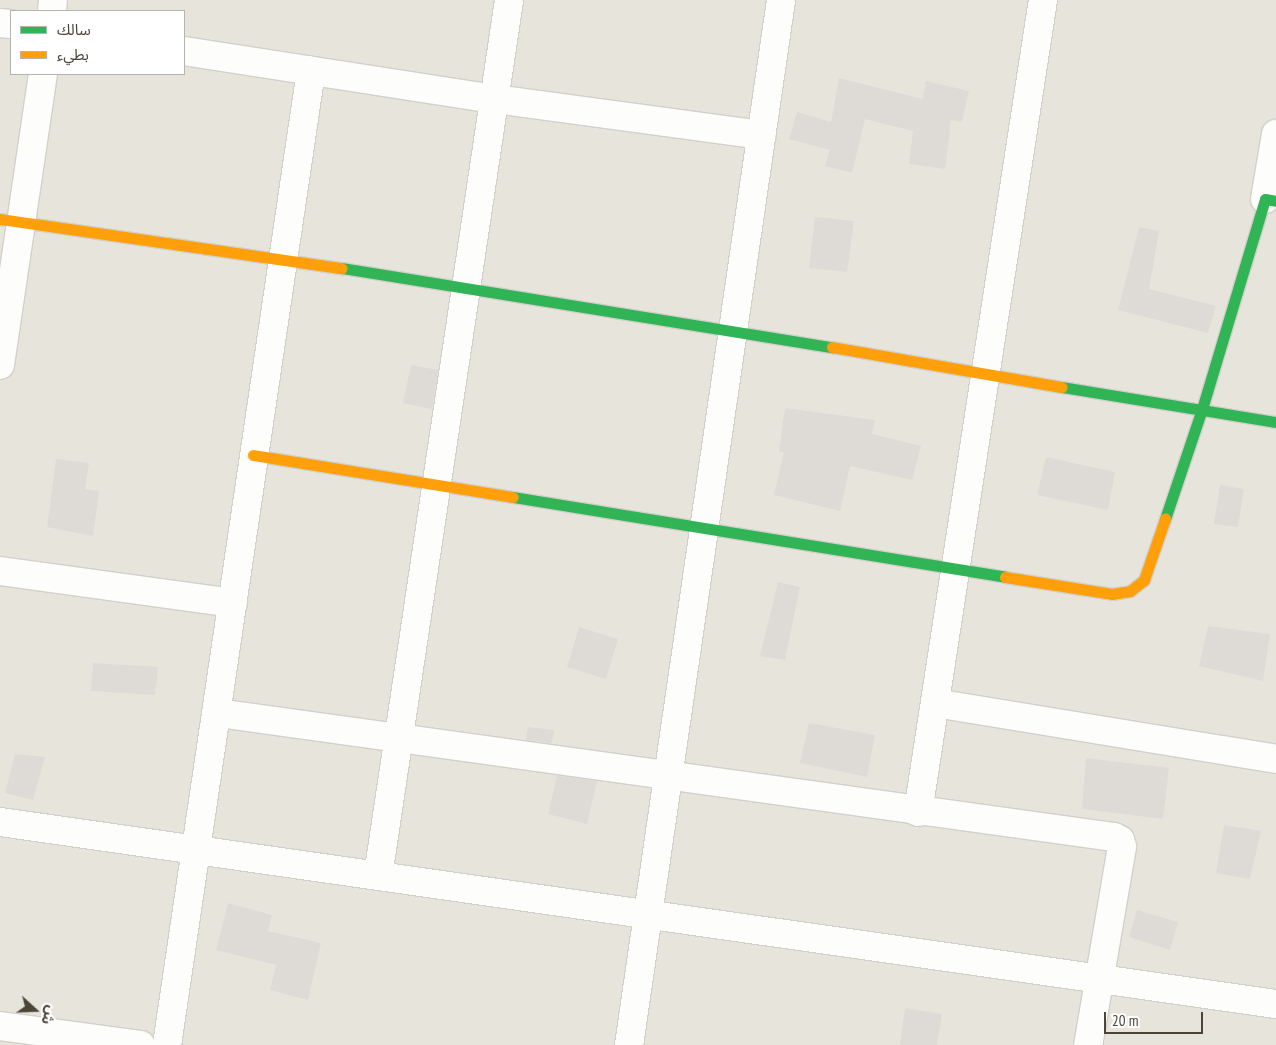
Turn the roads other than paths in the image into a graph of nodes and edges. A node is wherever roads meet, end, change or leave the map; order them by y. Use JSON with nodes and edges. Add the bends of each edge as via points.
{"nodes":[{"id":1,"x":509,"y":0,"type":"edge"},
{"id":2,"x":781,"y":0,"type":"edge"},
{"id":3,"x":1043,"y":0,"type":"edge"},
{"id":4,"x":185,"y":51,"type":"edge"},
{"id":5,"x":311,"y":71,"type":"junction"},
{"id":6,"x":43,"y":75,"type":"edge"},
{"id":7,"x":495,"y":99,"type":"junction"},
{"id":8,"x":1276,"y":134,"type":"edge"},
{"id":9,"x":762,"y":135,"type":"junction"},
{"id":10,"x":1271,"y":200,"type":"edge"},
{"id":11,"x":10,"y":220,"type":"edge"},
{"id":12,"x":281,"y":258,"type":"junction"},
{"id":13,"x":466,"y":289,"type":"junction"},
{"id":14,"x":733,"y":329,"type":"junction"},
{"id":15,"x":0,"y":366,"type":"edge"},
{"id":16,"x":986,"y":376,"type":"junction"},
{"id":17,"x":1202,"y":409,"type":"junction"},
{"id":18,"x":1276,"y":422,"type":"edge"},
{"id":19,"x":253,"y":455,"type":"junction"},
{"id":20,"x":436,"y":486,"type":"junction"},
{"id":21,"x":704,"y":527,"type":"junction"},
{"id":22,"x":956,"y":567,"type":"junction"},
{"id":23,"x":0,"y":571,"type":"edge"},
{"id":24,"x":233,"y":603,"type":"junction"},
{"id":25,"x":935,"y":703,"type":"junction"},
{"id":26,"x":218,"y":713,"type":"junction"},
{"id":27,"x":399,"y":740,"type":"junction"},
{"id":28,"x":1276,"y":759,"type":"edge"},
{"id":29,"x":668,"y":777,"type":"junction"},
{"id":30,"x":918,"y":812,"type":"junction"},
{"id":31,"x":0,"y":822,"type":"edge"},
{"id":32,"x":197,"y":848,"type":"junction"},
{"id":33,"x":378,"y":876,"type":"junction"},
{"id":34,"x":648,"y":915,"type":"junction"},
{"id":35,"x":1102,"y":977,"type":"junction"},
{"id":36,"x":1276,"y":1004,"type":"edge"},
{"id":37,"x":0,"y":1026,"type":"edge"},
{"id":38,"x":142,"y":1045,"type":"edge"},
{"id":39,"x":166,"y":1045,"type":"edge"},
{"id":40,"x":629,"y":1045,"type":"edge"},
{"id":41,"x":1088,"y":1045,"type":"edge"}],
"edges":[{"from":1,"to":7,"type":"street"},
{"from":2,"to":9,"type":"street"},
{"from":3,"to":16,"type":"street"},
{"from":4,"to":5,"type":"street"},
{"from":5,"to":7,"type":"street"},
{"from":5,"to":12,"type":"street"},
{"from":6,"to":11,"type":"street"},
{"from":7,"to":9,"type":"street"},
{"from":7,"to":13,"type":"street"},
{"from":8,"to":10,"type":"street"},
{"from":9,"to":14,"type":"street"},
{"from":10,"to":17,"type":"street"},
{"from":11,"to":12,"type":"street"},
{"from":11,"to":15,"type":"street"},
{"from":12,"to":13,"type":"street"},
{"from":12,"to":19,"type":"street"},
{"from":13,"to":14,"type":"street"},
{"from":13,"to":20,"type":"street"},
{"from":14,"to":16,"type":"street"},
{"from":14,"to":21,"type":"street"},
{"from":16,"to":17,"type":"street"},
{"from":16,"to":22,"type":"street"},
{"from":17,"to":18,"type":"street"},
{"from":17,"to":22,"type":"street","via":[[1144,580],[1130,591],[1112,594]]},
{"from":19,"to":20,"type":"street"},
{"from":19,"to":24,"type":"street"},
{"from":20,"to":21,"type":"street"},
{"from":20,"to":27,"type":"street"},
{"from":21,"to":22,"type":"street"},
{"from":21,"to":29,"type":"street"},
{"from":22,"to":25,"type":"street"},
{"from":23,"to":24,"type":"street"},
{"from":24,"to":26,"type":"street"},
{"from":25,"to":28,"type":"street"},
{"from":25,"to":30,"type":"street"},
{"from":26,"to":27,"type":"street"},
{"from":26,"to":32,"type":"street"},
{"from":27,"to":29,"type":"street"},
{"from":27,"to":33,"type":"street"},
{"from":29,"to":30,"type":"street"},
{"from":29,"to":34,"type":"street"},
{"from":30,"to":35,"type":"street","via":[[1120,840]]},
{"from":31,"to":32,"type":"street"},
{"from":32,"to":33,"type":"street"},
{"from":32,"to":39,"type":"street"},
{"from":33,"to":34,"type":"street"},
{"from":34,"to":35,"type":"street"},
{"from":34,"to":40,"type":"street"},
{"from":35,"to":36,"type":"street"},
{"from":35,"to":41,"type":"street"},
{"from":37,"to":38,"type":"street"}]}
